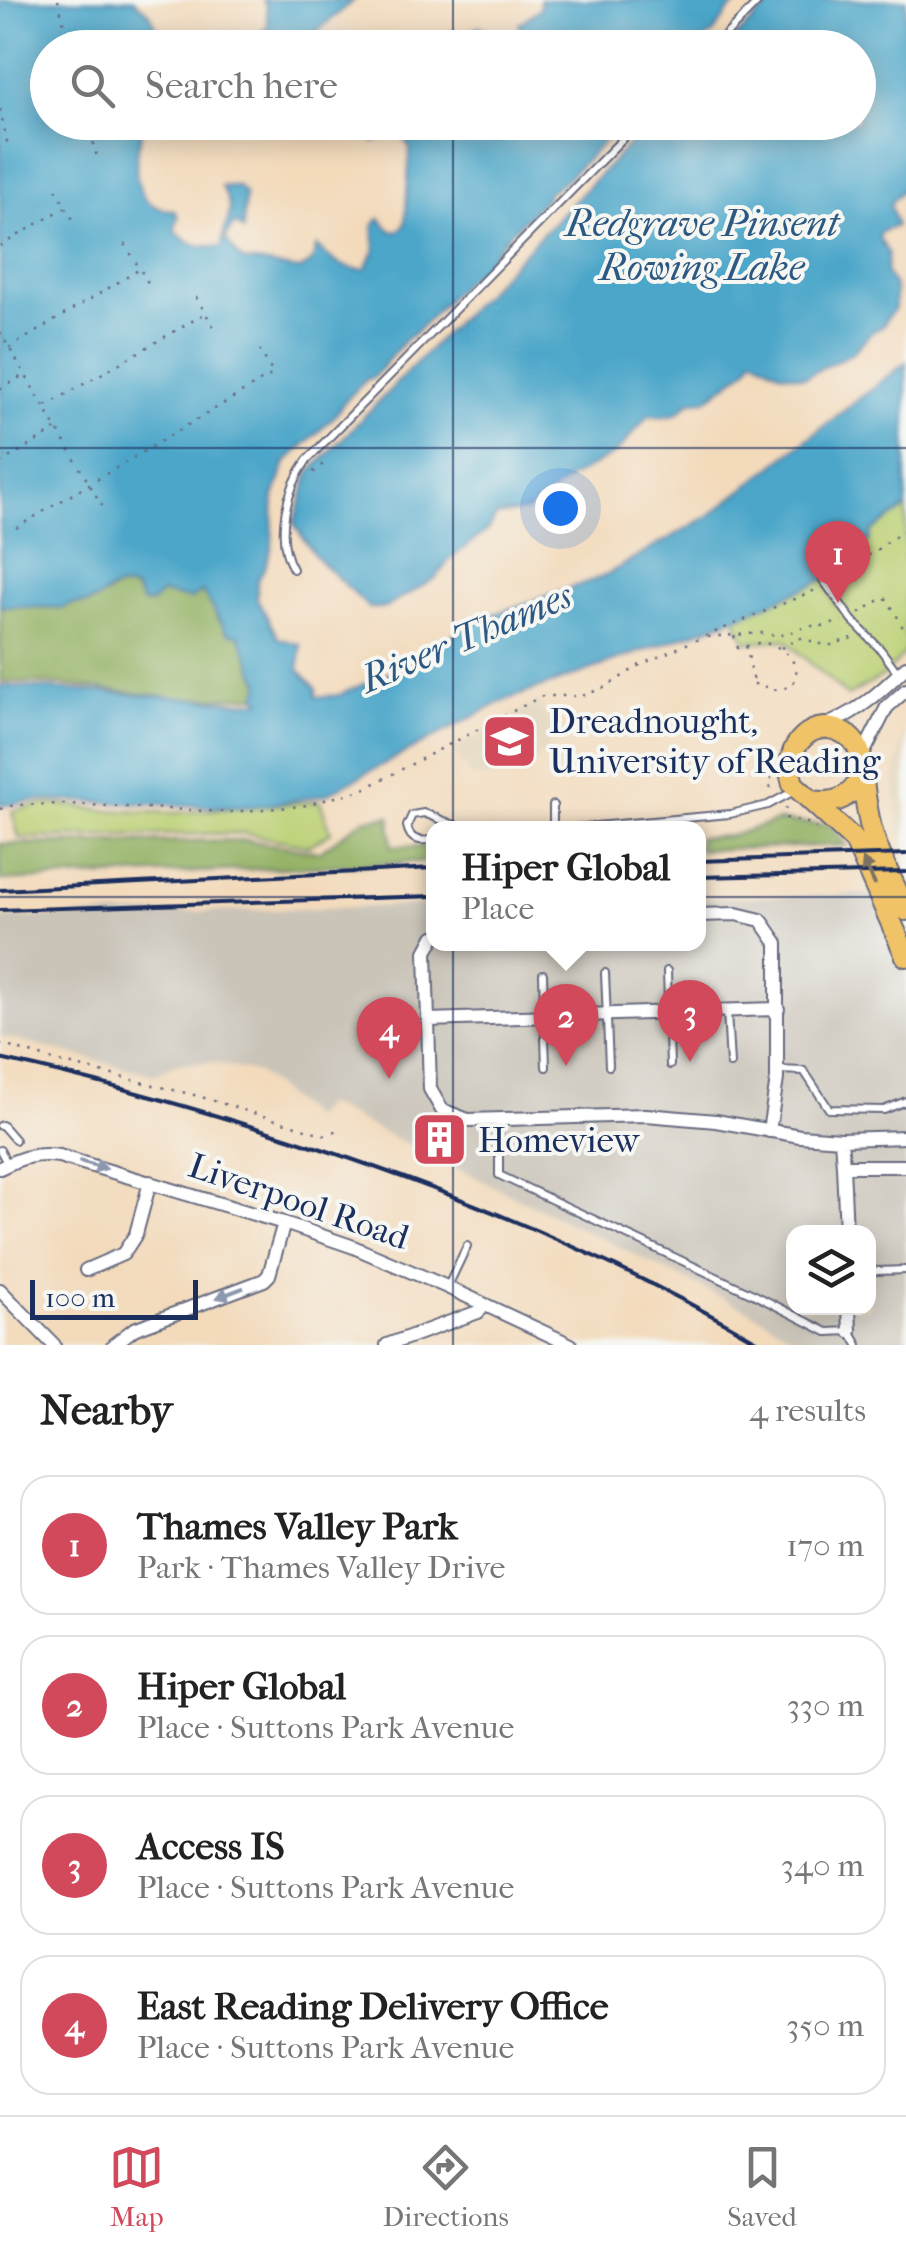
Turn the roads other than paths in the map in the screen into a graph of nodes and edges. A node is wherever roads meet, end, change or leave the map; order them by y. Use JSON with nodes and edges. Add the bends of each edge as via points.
{"nodes":[{"id":1,"x":760,"y":0,"type":"edge"},
{"id":2,"x":731,"y":30,"type":"edge"},
{"id":3,"x":621,"y":140,"type":"edge"},
{"id":4,"x":293,"y":569,"type":"dead end"},
{"id":5,"x":825,"y":582,"type":"road end"},
{"id":6,"x":902,"y":671,"type":"edge"},
{"id":7,"x":906,"y":690,"type":"edge"},
{"id":8,"x":816,"y":730,"type":"junction"},
{"id":9,"x":862,"y":766,"type":"junction"},
{"id":10,"x":805,"y":795,"type":"junction"},
{"id":11,"x":554,"y":806,"type":"dead end"},
{"id":12,"x":444,"y":821,"type":"edge"},
{"id":13,"x":554,"y":821,"type":"edge"},
{"id":14,"x":652,"y":821,"type":"edge"},
{"id":15,"x":426,"y":840,"type":"edge"},
{"id":16,"x":906,"y":910,"type":"edge"},
{"id":17,"x":706,"y":915,"type":"edge"},
{"id":18,"x":427,"y":951,"type":"edge"},
{"id":19,"x":906,"y":956,"type":"edge"},
{"id":20,"x":667,"y":972,"type":"dead end"},
{"id":21,"x":605,"y":973,"type":"dead end"},
{"id":22,"x":543,"y":974,"type":"dead end"},
{"id":23,"x":778,"y":1009,"type":"junction"},
{"id":24,"x":726,"y":1011,"type":"junction"},
{"id":25,"x":668,"y":1012,"type":"junction"},
{"id":26,"x":607,"y":1014,"type":"junction"},
{"id":27,"x":545,"y":1016,"type":"junction"},
{"id":28,"x":428,"y":1020,"type":"junction"},
{"id":29,"x":730,"y":1064,"type":"dead end"},
{"id":30,"x":670,"y":1065,"type":"dead end"},
{"id":31,"x":609,"y":1066,"type":"dead end"},
{"id":32,"x":546,"y":1067,"type":"dead end"},
{"id":33,"x":777,"y":1070,"type":"junction"},
{"id":34,"x":906,"y":1101,"type":"edge"},
{"id":35,"x":499,"y":1119,"type":"junction"},
{"id":36,"x":0,"y":1126,"type":"edge"},
{"id":37,"x":769,"y":1131,"type":"junction"},
{"id":38,"x":906,"y":1137,"type":"edge"},
{"id":39,"x":840,"y":1139,"type":"junction"},
{"id":40,"x":15,"y":1140,"type":"dead end"},
{"id":41,"x":0,"y":1150,"type":"edge"},
{"id":42,"x":4,"y":1166,"type":"edge"},
{"id":43,"x":843,"y":1166,"type":"junction"},
{"id":44,"x":906,"y":1166,"type":"edge"},
{"id":45,"x":150,"y":1182,"type":"junction"},
{"id":46,"x":284,"y":1222,"type":"junction"},
{"id":47,"x":846,"y":1225,"type":"edge"},
{"id":48,"x":467,"y":1246,"type":"dead end"},
{"id":49,"x":86,"y":1270,"type":"dead end"},
{"id":50,"x":906,"y":1270,"type":"edge"},
{"id":51,"x":876,"y":1271,"type":"edge"},
{"id":52,"x":447,"y":1287,"type":"junction"},
{"id":53,"x":0,"y":1290,"type":"edge"},
{"id":54,"x":484,"y":1305,"type":"junction"},
{"id":55,"x":15,"y":1306,"type":"junction"},
{"id":56,"x":0,"y":1314,"type":"edge"},
{"id":57,"x":849,"y":1315,"type":"edge"},
{"id":58,"x":850,"y":1331,"type":"junction"},
{"id":59,"x":552,"y":1341,"type":"edge"},
{"id":60,"x":54,"y":1345,"type":"edge"},
{"id":61,"x":113,"y":1345,"type":"edge"},
{"id":62,"x":387,"y":1345,"type":"edge"},
{"id":63,"x":571,"y":1345,"type":"edge"},
{"id":64,"x":858,"y":1345,"type":"edge"}],
"edges":[{"from":1,"to":2,"type":"lane"},
{"from":3,"to":4,"type":"lane","via":[[304,463],[294,477],[283,534]]},
{"from":5,"to":6,"type":"lane"},
{"from":6,"to":8,"type":"street","via":[[862,708]]},
{"from":7,"to":9,"type":"street","via":[[887,707]]},
{"from":8,"to":9,"type":"main road","via":[[838,731],[856,745]]},
{"from":8,"to":10,"type":"main road","via":[[790,757],[789,772]]},
{"from":9,"to":10,"type":"main road","via":[[858,784],[840,801]]},
{"from":9,"to":16,"type":"main road","via":[[875,842]]},
{"from":10,"to":14,"type":"lane","via":[[730,814]]},
{"from":19,"to":10,"type":"main road","one_way":true,"via":[[855,841]]},
{"from":11,"to":13,"type":"lane"},
{"from":12,"to":15,"type":"lane","via":[[412,815],[412,838]]},
{"from":17,"to":23,"type":"street","via":[[761,920],[777,944]]},
{"from":18,"to":28,"type":"street"},
{"from":20,"to":25,"type":"lane"},
{"from":21,"to":26,"type":"lane"},
{"from":22,"to":27,"type":"lane"},
{"from":23,"to":24,"type":"street"},
{"from":23,"to":33,"type":"street"},
{"from":24,"to":25,"type":"street"},
{"from":24,"to":29,"type":"lane"},
{"from":25,"to":26,"type":"street"},
{"from":25,"to":30,"type":"lane"},
{"from":26,"to":27,"type":"street"},
{"from":26,"to":31,"type":"lane"},
{"from":27,"to":28,"type":"street"},
{"from":27,"to":32,"type":"lane"},
{"from":28,"to":35,"type":"street","via":[[430,1089],[442,1110],[468,1120]]},
{"from":33,"to":34,"type":"lane","via":[[804,1071],[829,1109],[884,1110]]},
{"from":33,"to":37,"type":"street"},
{"from":35,"to":37,"type":"street","via":[[646,1115]]},
{"from":35,"to":58,"type":"lane","via":[[498,1175],[827,1332]]},
{"from":36,"to":40,"type":"lane"},
{"from":37,"to":39,"type":"street"},
{"from":38,"to":39,"type":"street"},
{"from":39,"to":43,"type":"street"},
{"from":41,"to":42,"type":"lane"},
{"from":42,"to":45,"type":"street","name":"Liverpool Road","one_way":true,"via":[[38,1153]]},
{"from":43,"to":44,"type":"street"},
{"from":43,"to":47,"type":"street"},
{"from":45,"to":46,"type":"street","name":"Liverpool Road"},
{"from":45,"to":49,"type":"street","via":[[136,1234],[123,1254]]},
{"from":46,"to":52,"type":"street","name":"Liverpool Road"},
{"from":46,"to":61,"type":"street","one_way":true,"via":[[264,1280],[134,1329]]},
{"from":48,"to":52,"type":"lane"},
{"from":50,"to":51,"type":"lane"},
{"from":52,"to":54,"type":"street","name":"Liverpool Road"},
{"from":53,"to":55,"type":"street"},
{"from":54,"to":59,"type":"street","name":"Liverpool Road"},
{"from":54,"to":62,"type":"street"},
{"from":55,"to":56,"type":"street"},
{"from":55,"to":60,"type":"street"},
{"from":57,"to":58,"type":"street"},
{"from":58,"to":64,"type":"lane"},
{"from":59,"to":63,"type":"street","name":"Liverpool Road"}]}
